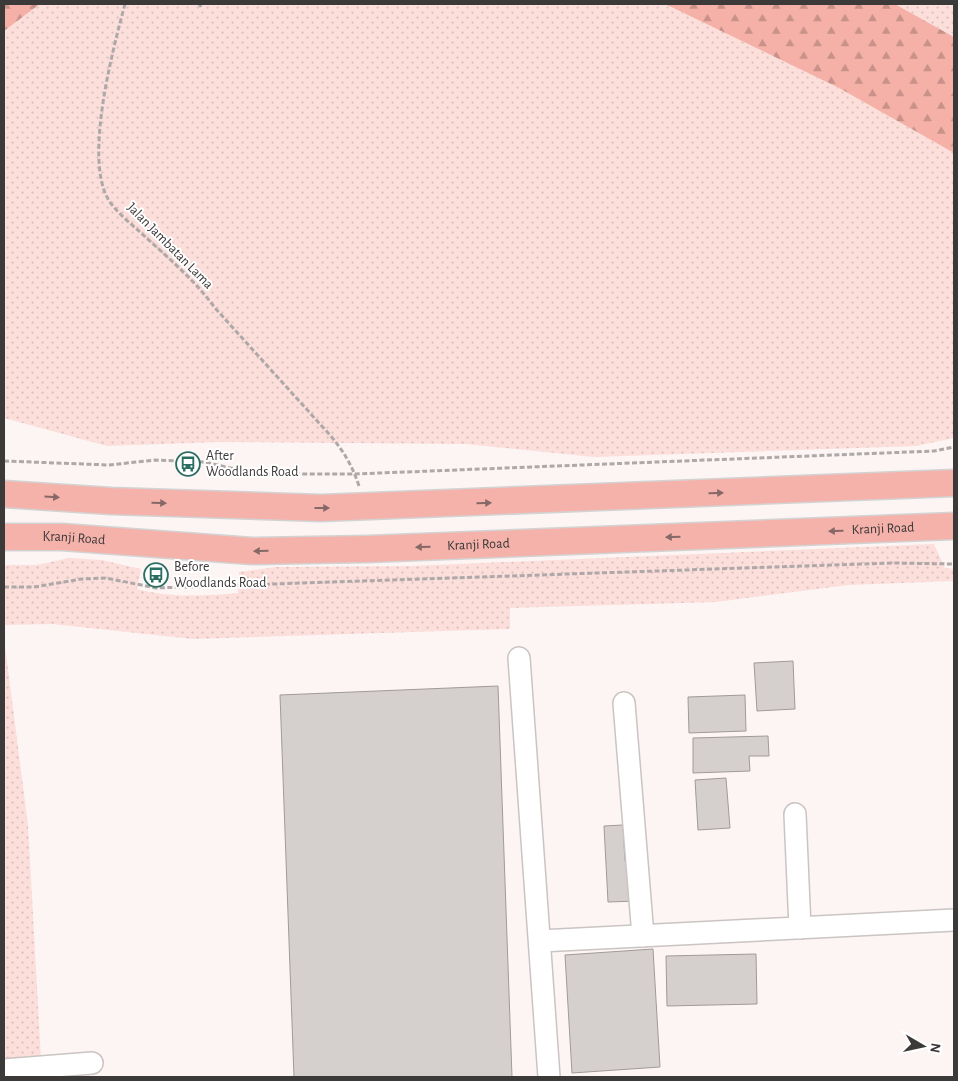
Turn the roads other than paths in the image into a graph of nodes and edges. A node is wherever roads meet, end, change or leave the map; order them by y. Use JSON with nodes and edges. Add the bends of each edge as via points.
{"nodes":[{"id":1,"x":954,"y":483,"type":"edge"},
{"id":2,"x":5,"y":494,"type":"edge"},
{"id":3,"x":954,"y":526,"type":"edge"},
{"id":4,"x":4,"y":537,"type":"edge"},
{"id":5,"x":519,"y":658,"type":"dead end"},
{"id":6,"x":624,"y":703,"type":"dead end"},
{"id":7,"x":795,"y":814,"type":"dead end"},
{"id":8,"x":954,"y":920,"type":"edge"},
{"id":9,"x":800,"y":928,"type":"junction"},
{"id":10,"x":643,"y":936,"type":"junction"},
{"id":11,"x":540,"y":941,"type":"junction"},
{"id":12,"x":92,"y":1063,"type":"dead end"},
{"id":13,"x":4,"y":1070,"type":"edge"},
{"id":14,"x":549,"y":1077,"type":"edge"}],
"edges":[{"from":2,"to":1,"type":"main road","one_way":true,"via":[[321,508]]},
{"from":3,"to":4,"type":"main road","name":"Kranji Road","one_way":true,"via":[[252,551]]},
{"from":5,"to":11,"type":"lane"},
{"from":6,"to":10,"type":"lane"},
{"from":7,"to":9,"type":"lane"},
{"from":8,"to":9,"type":"lane"},
{"from":9,"to":10,"type":"lane"},
{"from":10,"to":11,"type":"lane"},
{"from":11,"to":14,"type":"lane"},
{"from":12,"to":13,"type":"lane"}]}
